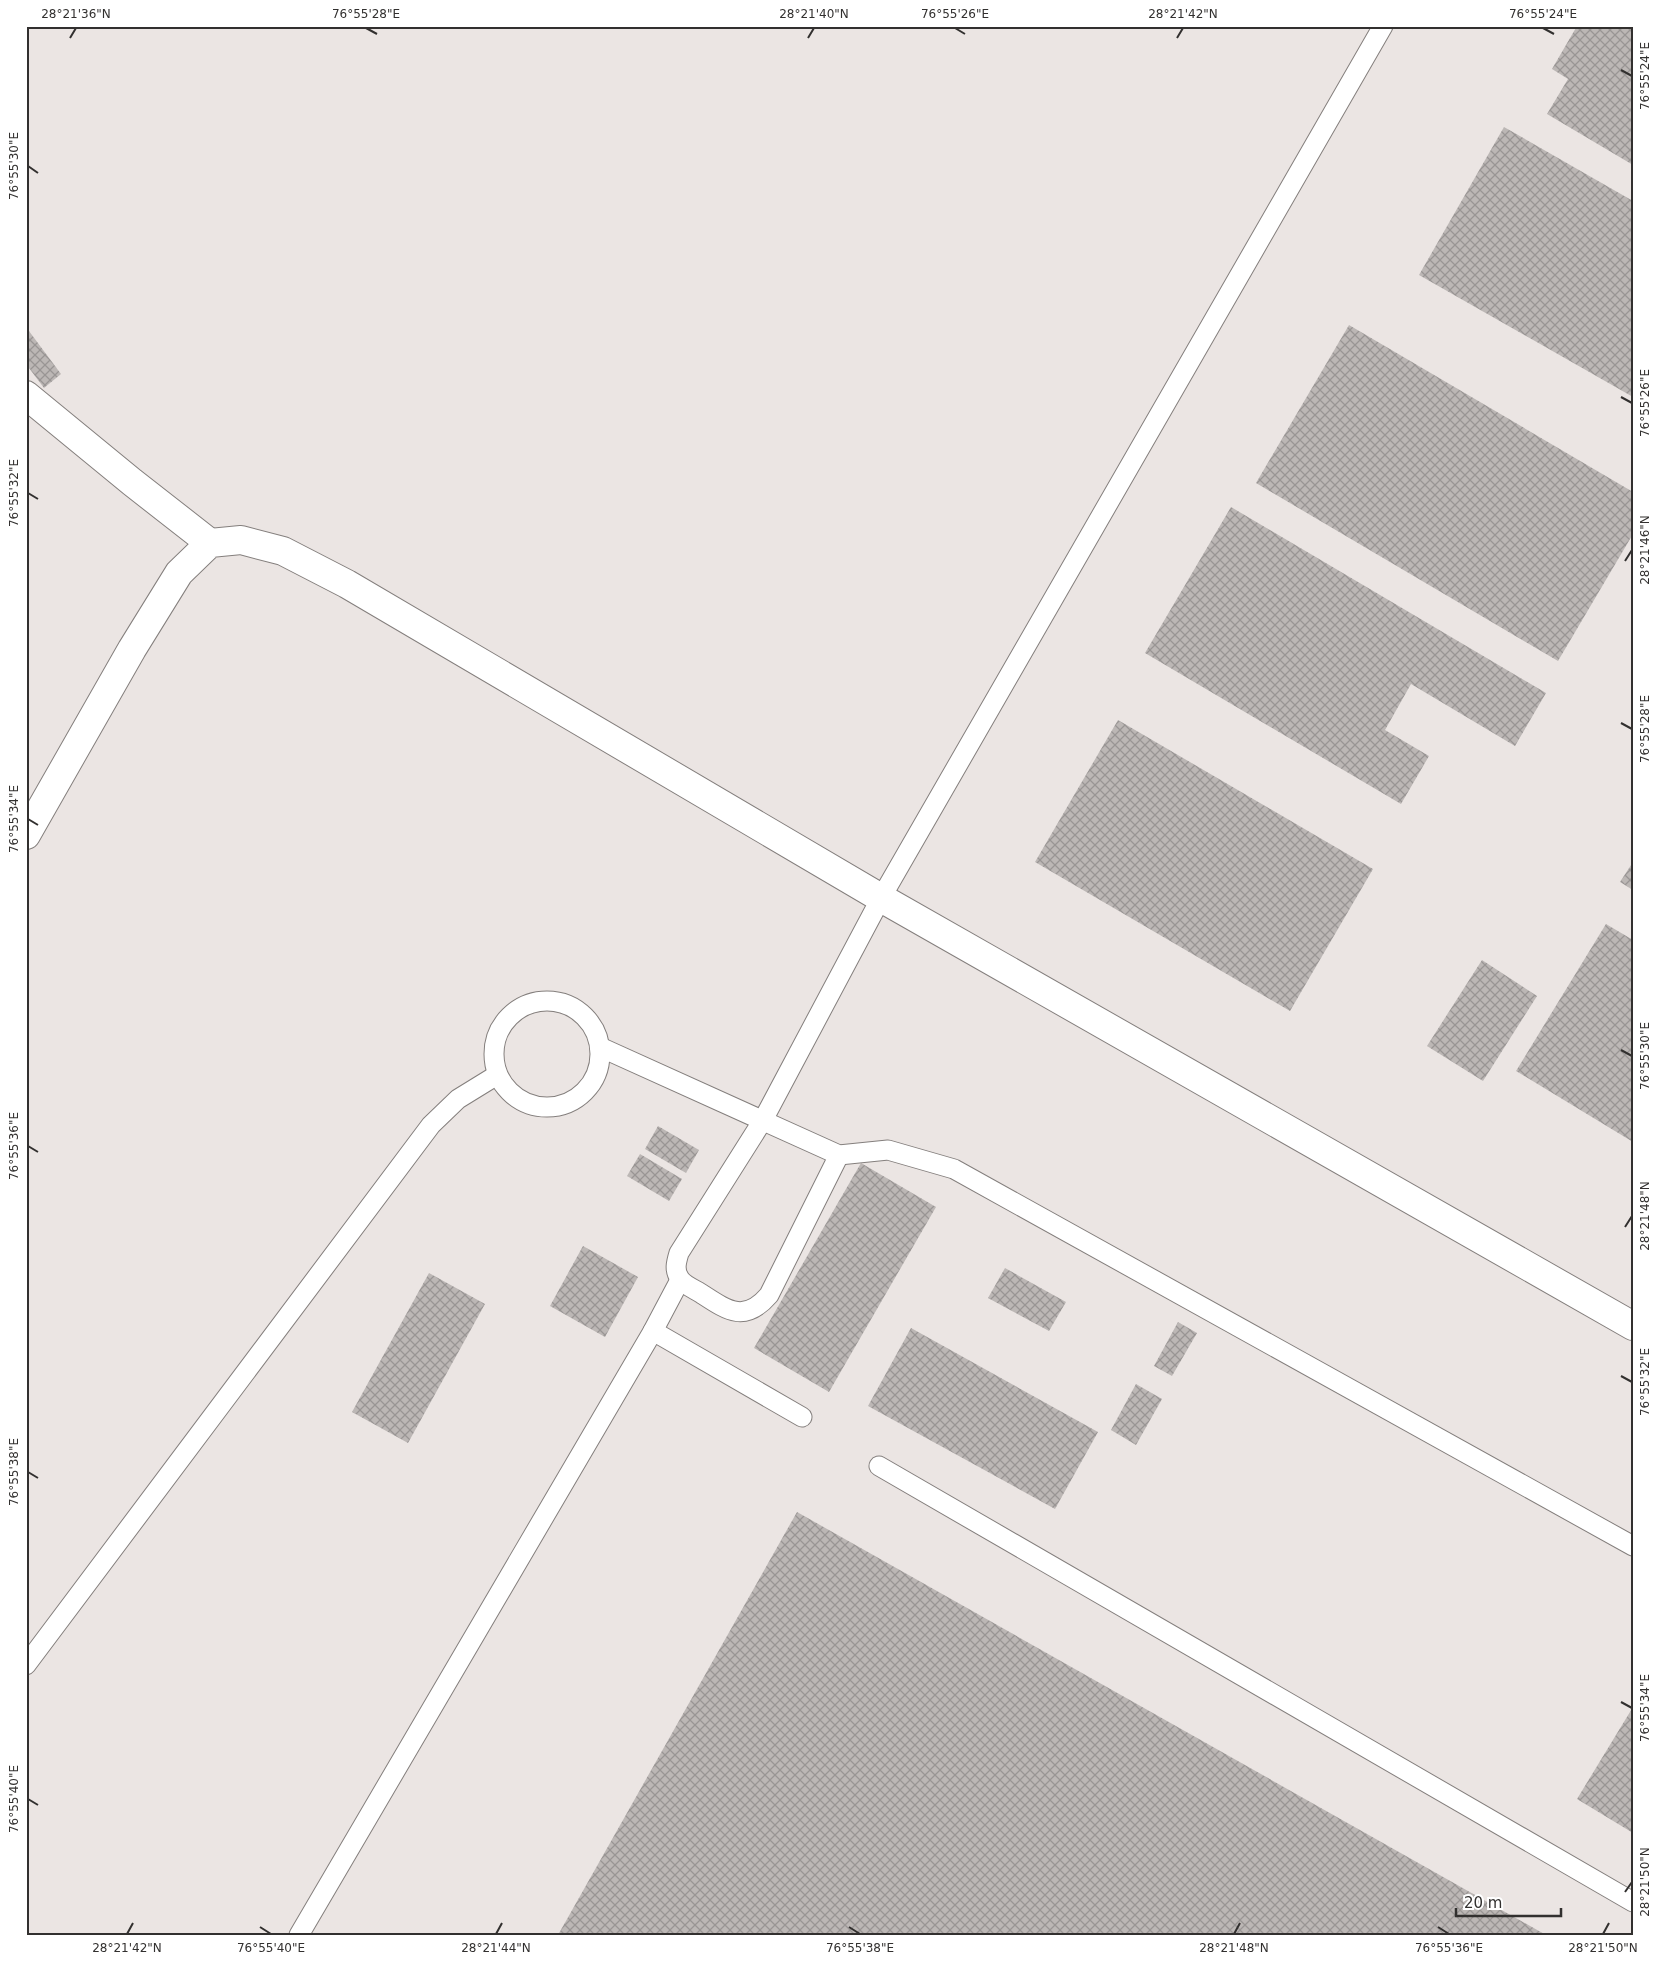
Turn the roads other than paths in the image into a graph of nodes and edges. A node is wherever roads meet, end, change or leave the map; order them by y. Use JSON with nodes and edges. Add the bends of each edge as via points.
{"nodes":[{"id":1,"x":1384,"y":26,"type":"edge"},
{"id":2,"x":26,"y":395,"type":"edge"},
{"id":3,"x":210,"y":543,"type":"junction"},
{"id":4,"x":26,"y":835,"type":"edge"},
{"id":5,"x":881,"y":898,"type":"junction"},
{"id":6,"x":600,"y":1047,"type":"junction"},
{"id":7,"x":497,"y":1075,"type":"junction"},
{"id":8,"x":763,"y":1120,"type":"junction"},
{"id":9,"x":840,"y":1155,"type":"junction"},
{"id":10,"x":680,"y":1280,"type":"junction"},
{"id":11,"x":1633,"y":1326,"type":"edge"},
{"id":12,"x":652,"y":1331,"type":"junction"},
{"id":13,"x":802,"y":1417,"type":"dead end"},
{"id":14,"x":879,"y":1466,"type":"dead end"},
{"id":15,"x":1633,"y":1546,"type":"edge"},
{"id":16,"x":26,"y":1665,"type":"edge"},
{"id":17,"x":1633,"y":1902,"type":"edge"},
{"id":18,"x":299,"y":1935,"type":"edge"}],
"edges":[{"from":1,"to":5,"type":"lane"},
{"from":2,"to":3,"type":"street"},
{"from":3,"to":4,"type":"street","via":[[179,573]]},
{"from":3,"to":5,"type":"street","via":[[241,540],[283,551],[347,584]]},
{"from":5,"to":8,"type":"lane"},
{"from":5,"to":11,"type":"street"},
{"from":6,"to":7,"type":"lane","via":[[595,1078],[575,1100],[545,1108],[516,1099]]},
{"from":6,"to":7,"type":"lane","via":[[588,1019],[563,1002],[533,1002],[507,1018],[494,1045]]},
{"from":6,"to":8,"type":"lane"},
{"from":7,"to":16,"type":"lane","via":[[458,1099],[431,1125]]},
{"from":8,"to":9,"type":"lane"},
{"from":8,"to":10,"type":"lane","via":[[679,1253],[675,1267]]},
{"from":9,"to":10,"type":"lane","via":[[769,1295],[758,1307],[743,1312],[726,1309]]},
{"from":9,"to":15,"type":"lane","via":[[888,1150],[954,1169]]},
{"from":10,"to":12,"type":"lane"},
{"from":12,"to":13,"type":"lane"},
{"from":12,"to":18,"type":"lane"},
{"from":14,"to":17,"type":"lane"}]}
